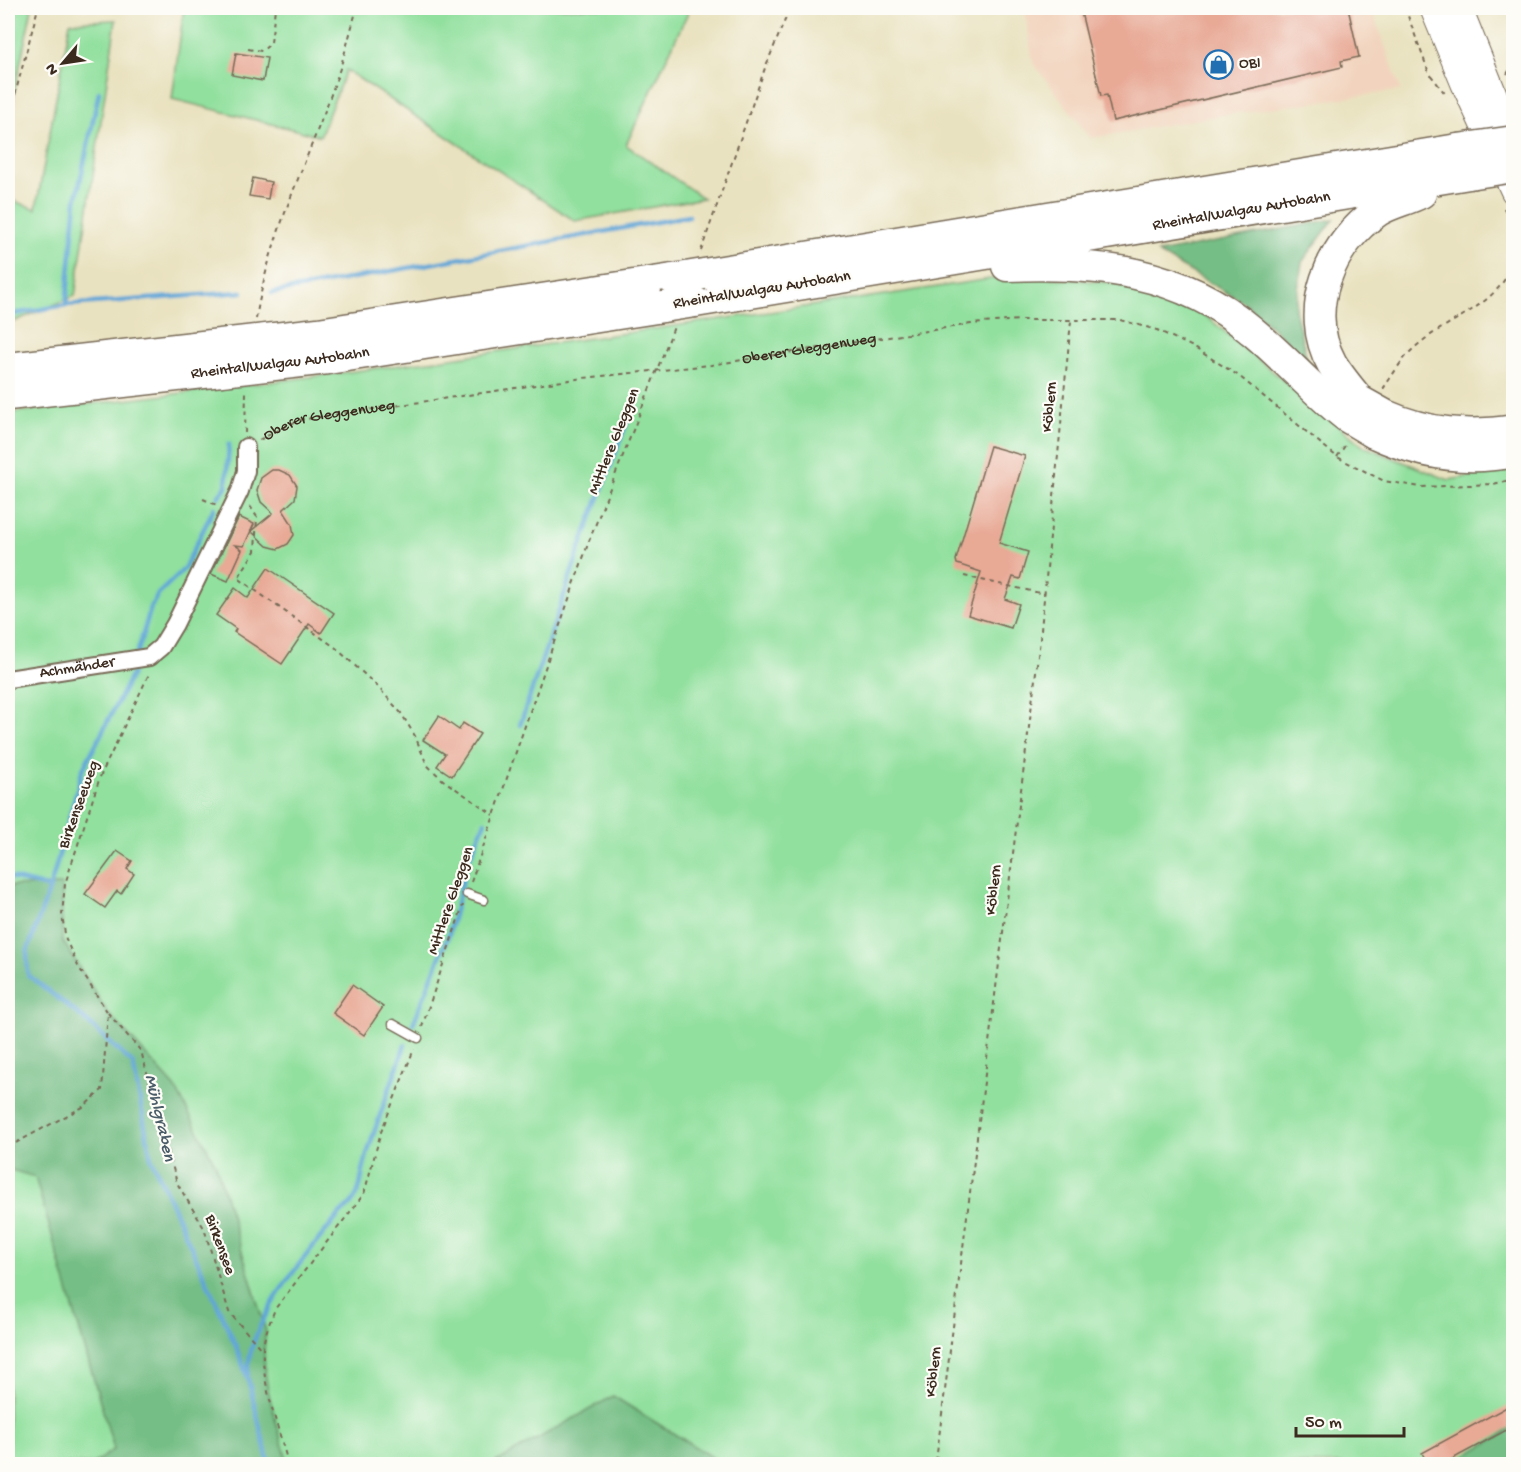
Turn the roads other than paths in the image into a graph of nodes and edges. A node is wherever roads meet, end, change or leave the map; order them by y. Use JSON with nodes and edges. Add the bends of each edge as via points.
{"nodes":[{"id":1,"x":1433,"y":8,"type":"edge"},
{"id":2,"x":1459,"y":8,"type":"edge"},
{"id":3,"x":1514,"y":143,"type":"edge"},
{"id":4,"x":1460,"y":166,"type":"junction"},
{"id":5,"x":1514,"y":167,"type":"edge"},
{"id":6,"x":1514,"y":191,"type":"edge"},
{"id":7,"x":897,"y":268,"type":"junction"},
{"id":8,"x":8,"y":368,"type":"edge"},
{"id":9,"x":8,"y":395,"type":"edge"},
{"id":10,"x":1366,"y":416,"type":"junction"},
{"id":11,"x":1513,"y":430,"type":"edge"},
{"id":12,"x":246,"y":447,"type":"road end"},
{"id":13,"x":1514,"y":452,"type":"edge"},
{"id":14,"x":149,"y":657,"type":"joint"},
{"id":15,"x":8,"y":679,"type":"edge"},
{"id":16,"x":467,"y":894,"type":"road end"},
{"id":17,"x":484,"y":900,"type":"dead end"},
{"id":18,"x":393,"y":1024,"type":"dead end"},
{"id":19,"x":418,"y":1038,"type":"road end"}],
"edges":[{"from":1,"to":6,"type":"main road"},
{"from":2,"to":3,"type":"main road"},
{"from":3,"to":4,"type":"highway","name":"Rheintal/Walgau Autobahn","bridge":true},
{"from":4,"to":5,"type":"highway","name":"Rheintal/Walgau Autobahn","bridge":true},
{"from":4,"to":7,"type":"highway","name":"Rheintal/Walgau Autobahn"},
{"from":4,"to":8,"type":"highway","name":"Rheintal/Walgau Autobahn","bridge":true,"via":[[702,264],[673,279],[309,334]]},
{"from":4,"to":10,"type":"highway","via":[[1356,229],[1336,254],[1325,278],[1321,306],[1323,335],[1332,363]]},
{"from":7,"to":9,"type":"highway","name":"Rheintal/Walgau Autobahn","bridge":true,"via":[[695,302],[668,318]]},
{"from":7,"to":10,"type":"highway","via":[[936,274],[1066,264],[1141,273],[1219,307],[1250,329],[1320,396]]},
{"from":10,"to":11,"type":"highway","via":[[1430,432],[1481,435]]},
{"from":10,"to":13,"type":"highway","via":[[1401,446],[1440,456]]},
{"from":12,"to":14,"type":"street","name":"Oberer Gleggenweg","via":[[246,471],[240,491],[175,624],[161,647]]},
{"from":14,"to":15,"type":"street","name":"Achmähder"},
{"from":16,"to":17,"type":"lane"},
{"from":18,"to":19,"type":"lane"}]}
